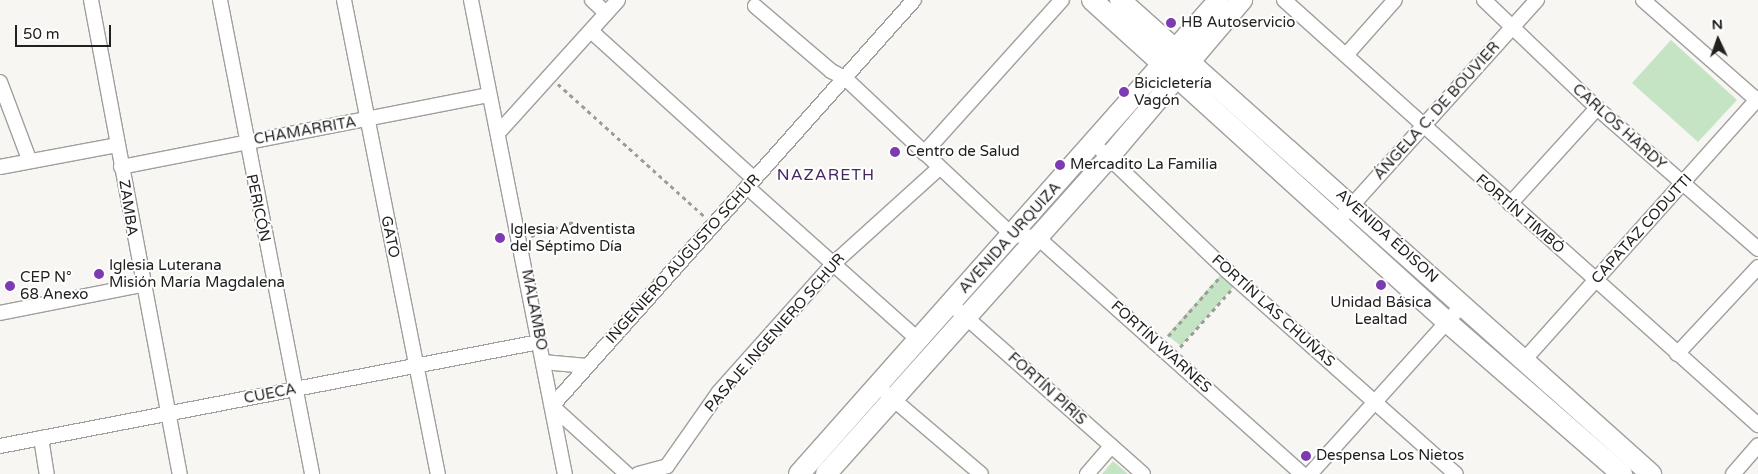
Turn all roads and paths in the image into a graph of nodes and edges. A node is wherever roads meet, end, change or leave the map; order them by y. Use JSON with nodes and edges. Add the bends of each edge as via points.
{"nodes":[{"id":1,"x":91,"y":0,"type":"edge"},
{"id":2,"x":220,"y":0,"type":"edge"},
{"id":3,"x":344,"y":0,"type":"edge"},
{"id":4,"x":471,"y":0,"type":"edge"},
{"id":5,"x":592,"y":0,"type":"edge"},
{"id":6,"x":618,"y":0,"type":"edge"},
{"id":7,"x":914,"y":0,"type":"edge"},
{"id":8,"x":1062,"y":0,"type":"edge"},
{"id":9,"x":1092,"y":0,"type":"edge"},
{"id":10,"x":1120,"y":0,"type":"edge"},
{"id":11,"x":1219,"y":0,"type":"edge"},
{"id":12,"x":1242,"y":0,"type":"edge"},
{"id":13,"x":1284,"y":0,"type":"edge"},
{"id":14,"x":1395,"y":0,"type":"edge"},
{"id":15,"x":1484,"y":0,"type":"edge"},
{"id":16,"x":1537,"y":0,"type":"edge"},
{"id":17,"x":1643,"y":0,"type":"edge"},
{"id":18,"x":755,"y":6,"type":"dead end"},
{"id":19,"x":606,"y":13,"type":"junction"},
{"id":20,"x":1514,"y":26,"type":"junction"},
{"id":21,"x":590,"y":31,"type":"junction"},
{"id":22,"x":1347,"y":54,"type":"junction"},
{"id":23,"x":1169,"y":56,"type":"junction"},
{"id":24,"x":1192,"y":60,"type":"junction"},
{"id":25,"x":549,"y":77,"type":"junction"},
{"id":26,"x":1178,"y":77,"type":"junction"},
{"id":27,"x":845,"y":78,"type":"junction"},
{"id":28,"x":0,"y":82,"type":"edge"},
{"id":29,"x":489,"y":95,"type":"junction"},
{"id":30,"x":1758,"y":100,"type":"edge"},
{"id":31,"x":1597,"y":108,"type":"junction"},
{"id":32,"x":366,"y":120,"type":"junction"},
{"id":33,"x":1421,"y":127,"type":"junction"},
{"id":34,"x":498,"y":133,"type":"junction"},
{"id":35,"x":245,"y":142,"type":"junction"},
{"id":36,"x":118,"y":145,"type":"junction"},
{"id":37,"x":1101,"y":151,"type":"junction"},
{"id":38,"x":924,"y":153,"type":"junction"},
{"id":39,"x":29,"y":159,"type":"junction"},
{"id":40,"x":0,"y":167,"type":"edge"},
{"id":41,"x":121,"y":167,"type":"junction"},
{"id":42,"x":938,"y":169,"type":"junction"},
{"id":43,"x":751,"y":183,"type":"junction"},
{"id":44,"x":1682,"y":184,"type":"junction"},
{"id":45,"x":1510,"y":204,"type":"junction"},
{"id":46,"x":1352,"y":205,"type":"junction"},
{"id":47,"x":576,"y":221,"type":"dead end"},
{"id":48,"x":1337,"y":222,"type":"junction"},
{"id":49,"x":714,"y":224,"type":"junction"},
{"id":50,"x":1012,"y":235,"type":"junction"},
{"id":51,"x":1037,"y":237,"type":"junction"},
{"id":52,"x":520,"y":240,"type":"junction"},
{"id":53,"x":1758,"y":250,"type":"edge"},
{"id":54,"x":834,"y":262,"type":"junction"},
{"id":55,"x":1758,"y":267,"type":"edge"},
{"id":56,"x":1226,"y":270,"type":"junction"},
{"id":57,"x":1596,"y":280,"type":"junction"},
{"id":58,"x":1238,"y":281,"type":"junction"},
{"id":59,"x":141,"y":285,"type":"junction"},
{"id":60,"x":951,"y":304,"type":"junction"},
{"id":61,"x":1463,"y":304,"type":"junction"},
{"id":62,"x":0,"y":313,"type":"edge"},
{"id":63,"x":967,"y":318,"type":"junction"},
{"id":64,"x":1447,"y":322,"type":"junction"},
{"id":65,"x":919,"y":340,"type":"junction"},
{"id":66,"x":540,"y":342,"type":"junction"},
{"id":67,"x":1160,"y":345,"type":"junction"},
{"id":68,"x":1677,"y":354,"type":"junction"},
{"id":69,"x":1172,"y":356,"type":"junction"},
{"id":70,"x":1525,"y":360,"type":"junction"},
{"id":71,"x":543,"y":362,"type":"junction"},
{"id":72,"x":417,"y":365,"type":"junction"},
{"id":73,"x":587,"y":366,"type":"junction"},
{"id":74,"x":878,"y":385,"type":"junction"},
{"id":75,"x":296,"y":389,"type":"junction"},
{"id":76,"x":892,"y":400,"type":"junction"},
{"id":77,"x":1375,"y":402,"type":"junction"},
{"id":78,"x":552,"y":406,"type":"junction"},
{"id":79,"x":169,"y":413,"type":"junction"},
{"id":80,"x":1758,"y":425,"type":"edge"},
{"id":81,"x":41,"y":438,"type":"junction"},
{"id":82,"x":1758,"y":445,"type":"edge"},
{"id":83,"x":0,"y":446,"type":"edge"},
{"id":84,"x":1112,"y":446,"type":"junction"},
{"id":85,"x":813,"y":459,"type":"junction"},
{"id":86,"x":671,"y":470,"type":"edge"},
{"id":87,"x":828,"y":473,"type":"edge"},
{"id":88,"x":47,"y":474,"type":"edge"},
{"id":89,"x":180,"y":474,"type":"edge"},
{"id":90,"x":312,"y":474,"type":"edge"},
{"id":91,"x":438,"y":474,"type":"edge"},
{"id":92,"x":565,"y":474,"type":"edge"},
{"id":93,"x":627,"y":474,"type":"edge"},
{"id":94,"x":638,"y":474,"type":"edge"},
{"id":95,"x":799,"y":474,"type":"edge"},
{"id":96,"x":981,"y":474,"type":"edge"},
{"id":97,"x":1087,"y":474,"type":"edge"},
{"id":98,"x":1143,"y":474,"type":"edge"},
{"id":99,"x":1302,"y":474,"type":"edge"},
{"id":100,"x":1310,"y":474,"type":"edge"},
{"id":101,"x":1456,"y":474,"type":"edge"},
{"id":102,"x":1622,"y":474,"type":"edge"},
{"id":103,"x":1651,"y":474,"type":"edge"},
{"id":104,"x":1733,"y":474,"type":"edge"}],
"edges":[{"from":1,"to":36,"type":"street","name":"ZAMBA"},
{"from":2,"to":35,"type":"street","name":"PERICÓN"},
{"from":3,"to":32,"type":"street","name":"GATO"},
{"from":4,"to":29,"type":"street","name":"MALAMBO"},
{"from":5,"to":19,"type":"street"},
{"from":6,"to":19,"type":"street"},
{"from":7,"to":27,"type":"street","name":"INGENIERO AUGUSTO SCHUR"},
{"from":8,"to":38,"type":"street"},
{"from":9,"to":23,"type":"main road","name":"AVENIDA ÉDISON"},
{"from":10,"to":23,"type":"main road","name":"AVENIDA ÉDISON"},
{"from":11,"to":23,"type":"main road","name":"AVENIDA URQUIZA"},
{"from":12,"to":24,"type":"main road","name":"AVENIDA URQUIZA"},
{"from":13,"to":22,"type":"street","name":"FORTÍN TIMBÓ"},
{"from":14,"to":22,"type":"street"},
{"from":15,"to":20,"type":"street","name":"CARLOS HARDY"},
{"from":16,"to":20,"type":"street","name":"ÁNGELA C. DE BOUVIER"},
{"from":17,"to":30,"type":"street"},
{"from":18,"to":27,"type":"street","via":[[831,71]]},
{"from":19,"to":21,"type":"street"},
{"from":20,"to":31,"type":"street","name":"CARLOS HARDY"},
{"from":20,"to":33,"type":"street","name":"ÁNGELA C. DE BOUVIER"},
{"from":21,"to":25,"type":"street"},
{"from":21,"to":43,"type":"street"},
{"from":22,"to":33,"type":"street","name":"FORTÍN TIMBÓ"},
{"from":23,"to":24,"type":"main road","name":"AVENIDA ÉDISON"},
{"from":23,"to":26,"type":"main road","name":"AVENIDA ÉDISON"},
{"from":23,"to":37,"type":"main road","name":"AVENIDA URQUIZA"},
{"from":24,"to":26,"type":"main road","name":"AVENIDA URQUIZA"},
{"from":24,"to":46,"type":"main road","name":"AVENIDA ÉDISON"},
{"from":25,"to":34,"type":"street"},
{"from":25,"to":49,"type":"path"},
{"from":26,"to":37,"type":"main road","name":"AVENIDA URQUIZA"},
{"from":26,"to":48,"type":"main road","name":"AVENIDA ÉDISON"},
{"from":27,"to":38,"type":"street"},
{"from":27,"to":43,"type":"street","name":"INGENIERO AUGUSTO SCHUR"},
{"from":28,"to":39,"type":"street"},
{"from":29,"to":32,"type":"street","name":"CHAMARRITA"},
{"from":29,"to":34,"type":"street","name":"MALAMBO"},
{"from":30,"to":44,"type":"street","name":"CAPATAZ CODUTTI"},
{"from":31,"to":44,"type":"street","name":"CARLOS HARDY"},
{"from":31,"to":45,"type":"street"},
{"from":32,"to":35,"type":"street","name":"CHAMARRITA"},
{"from":32,"to":72,"type":"street","name":"GATO"},
{"from":33,"to":45,"type":"street","name":"FORTÍN TIMBÓ"},
{"from":33,"to":46,"type":"street","name":"ÁNGELA C. DE BOUVIER"},
{"from":34,"to":52,"type":"street","name":"MALAMBO"},
{"from":35,"to":41,"type":"street","name":"CHAMARRITA"},
{"from":35,"to":75,"type":"street","name":"PERICÓN"},
{"from":36,"to":39,"type":"street"},
{"from":36,"to":41,"type":"street","name":"ZAMBA"},
{"from":37,"to":50,"type":"main road","name":"AVENIDA URQUIZA"},
{"from":37,"to":51,"type":"main road","name":"AVENIDA URQUIZA"},
{"from":37,"to":56,"type":"street","name":"FORTÍN LAS CHUÑAS"},
{"from":38,"to":42,"type":"street"},
{"from":39,"to":40,"type":"street"},
{"from":41,"to":59,"type":"street","name":"ZAMBA"},
{"from":42,"to":50,"type":"street"},
{"from":42,"to":54,"type":"street","name":"PASAJE INGENIERO SCHUR"},
{"from":43,"to":49,"type":"street","name":"INGENIERO AUGUSTO SCHUR"},
{"from":43,"to":54,"type":"street"},
{"from":44,"to":53,"type":"street","name":"CARLOS HARDY"},
{"from":44,"to":57,"type":"street","name":"CAPATAZ CODUTTI"},
{"from":45,"to":57,"type":"street","name":"FORTÍN TIMBÓ"},
{"from":46,"to":48,"type":"street","name":"ÁNGELA C. DE BOUVIER"},
{"from":46,"to":61,"type":"main road","name":"AVENIDA ÉDISON"},
{"from":47,"to":52,"type":"path"},
{"from":48,"to":64,"type":"main road","name":"AVENIDA ÉDISON"},
{"from":49,"to":73,"type":"street","name":"INGENIERO AUGUSTO SCHUR"},
{"from":50,"to":51,"type":"street"},
{"from":50,"to":60,"type":"main road","name":"AVENIDA URQUIZA"},
{"from":51,"to":63,"type":"main road","name":"AVENIDA URQUIZA"},
{"from":51,"to":67,"type":"street","name":"FORTÍN WARNES"},
{"from":52,"to":66,"type":"street","name":"MALAMBO"},
{"from":54,"to":65,"type":"street"},
{"from":54,"to":86,"type":"street","name":"PASAJE INGENIERO SCHUR","via":[[719,392]]},
{"from":55,"to":68,"type":"street"},
{"from":56,"to":58,"type":"street","name":"FORTÍN LAS CHUÑAS"},
{"from":56,"to":67,"type":"path"},
{"from":57,"to":68,"type":"street","name":"FORTÍN TIMBÓ"},
{"from":57,"to":70,"type":"street","name":"CAPATAZ CODUTTI"},
{"from":58,"to":69,"type":"path"},
{"from":58,"to":77,"type":"street","name":"FORTÍN LAS CHUÑAS"},
{"from":59,"to":62,"type":"street"},
{"from":59,"to":79,"type":"street","name":"ZAMBA"},
{"from":60,"to":63,"type":"street","name":"FORTÍN PIRIS"},
{"from":60,"to":65,"type":"main road","name":"AVENIDA URQUIZA"},
{"from":61,"to":64,"type":"street"},
{"from":61,"to":70,"type":"main road","name":"AVENIDA ÉDISON"},
{"from":63,"to":76,"type":"main road","name":"AVENIDA URQUIZA"},
{"from":63,"to":84,"type":"street","name":"FORTÍN PIRIS"},
{"from":64,"to":77,"type":"street"},
{"from":64,"to":102,"type":"main road","name":"AVENIDA ÉDISON"},
{"from":65,"to":74,"type":"main road","name":"AVENIDA URQUIZA"},
{"from":66,"to":71,"type":"street","name":"MALAMBO"},
{"from":66,"to":72,"type":"street","name":"CUECA"},
{"from":67,"to":69,"type":"street","name":"FORTÍN WARNES"},
{"from":68,"to":80,"type":"street","name":"FORTÍN TIMBÓ"},
{"from":69,"to":99,"type":"street","name":"FORTÍN WARNES"},
{"from":70,"to":103,"type":"main road","name":"AVENIDA ÉDISON"},
{"from":71,"to":73,"type":"street"},
{"from":71,"to":78,"type":"street","name":"MALAMBO"},
{"from":72,"to":75,"type":"street","name":"CUECA"},
{"from":72,"to":91,"type":"street","name":"GATO"},
{"from":73,"to":78,"type":"street","name":"INGENIERO AUGUSTO SCHUR"},
{"from":74,"to":76,"type":"street"},
{"from":74,"to":85,"type":"main road","name":"AVENIDA URQUIZA"},
{"from":75,"to":79,"type":"street","name":"CUECA"},
{"from":75,"to":90,"type":"street","name":"PERICÓN"},
{"from":76,"to":87,"type":"main road","name":"AVENIDA URQUIZA"},
{"from":76,"to":96,"type":"street"},
{"from":77,"to":100,"type":"street"},
{"from":77,"to":101,"type":"street","name":"FORTÍN LAS CHUÑAS"},
{"from":78,"to":92,"type":"street","name":"MALAMBO"},
{"from":78,"to":93,"type":"street"},
{"from":79,"to":81,"type":"street","name":"CUECA"},
{"from":79,"to":89,"type":"street","name":"ZAMBA"},
{"from":81,"to":83,"type":"street","name":"CUECA"},
{"from":81,"to":88,"type":"street"},
{"from":82,"to":104,"type":"street"},
{"from":84,"to":97,"type":"street"},
{"from":84,"to":98,"type":"street","name":"FORTÍN PIRIS"},
{"from":85,"to":87,"type":"street"},
{"from":85,"to":95,"type":"main road","name":"AVENIDA URQUIZA"},
{"from":86,"to":94,"type":"street"}]}
